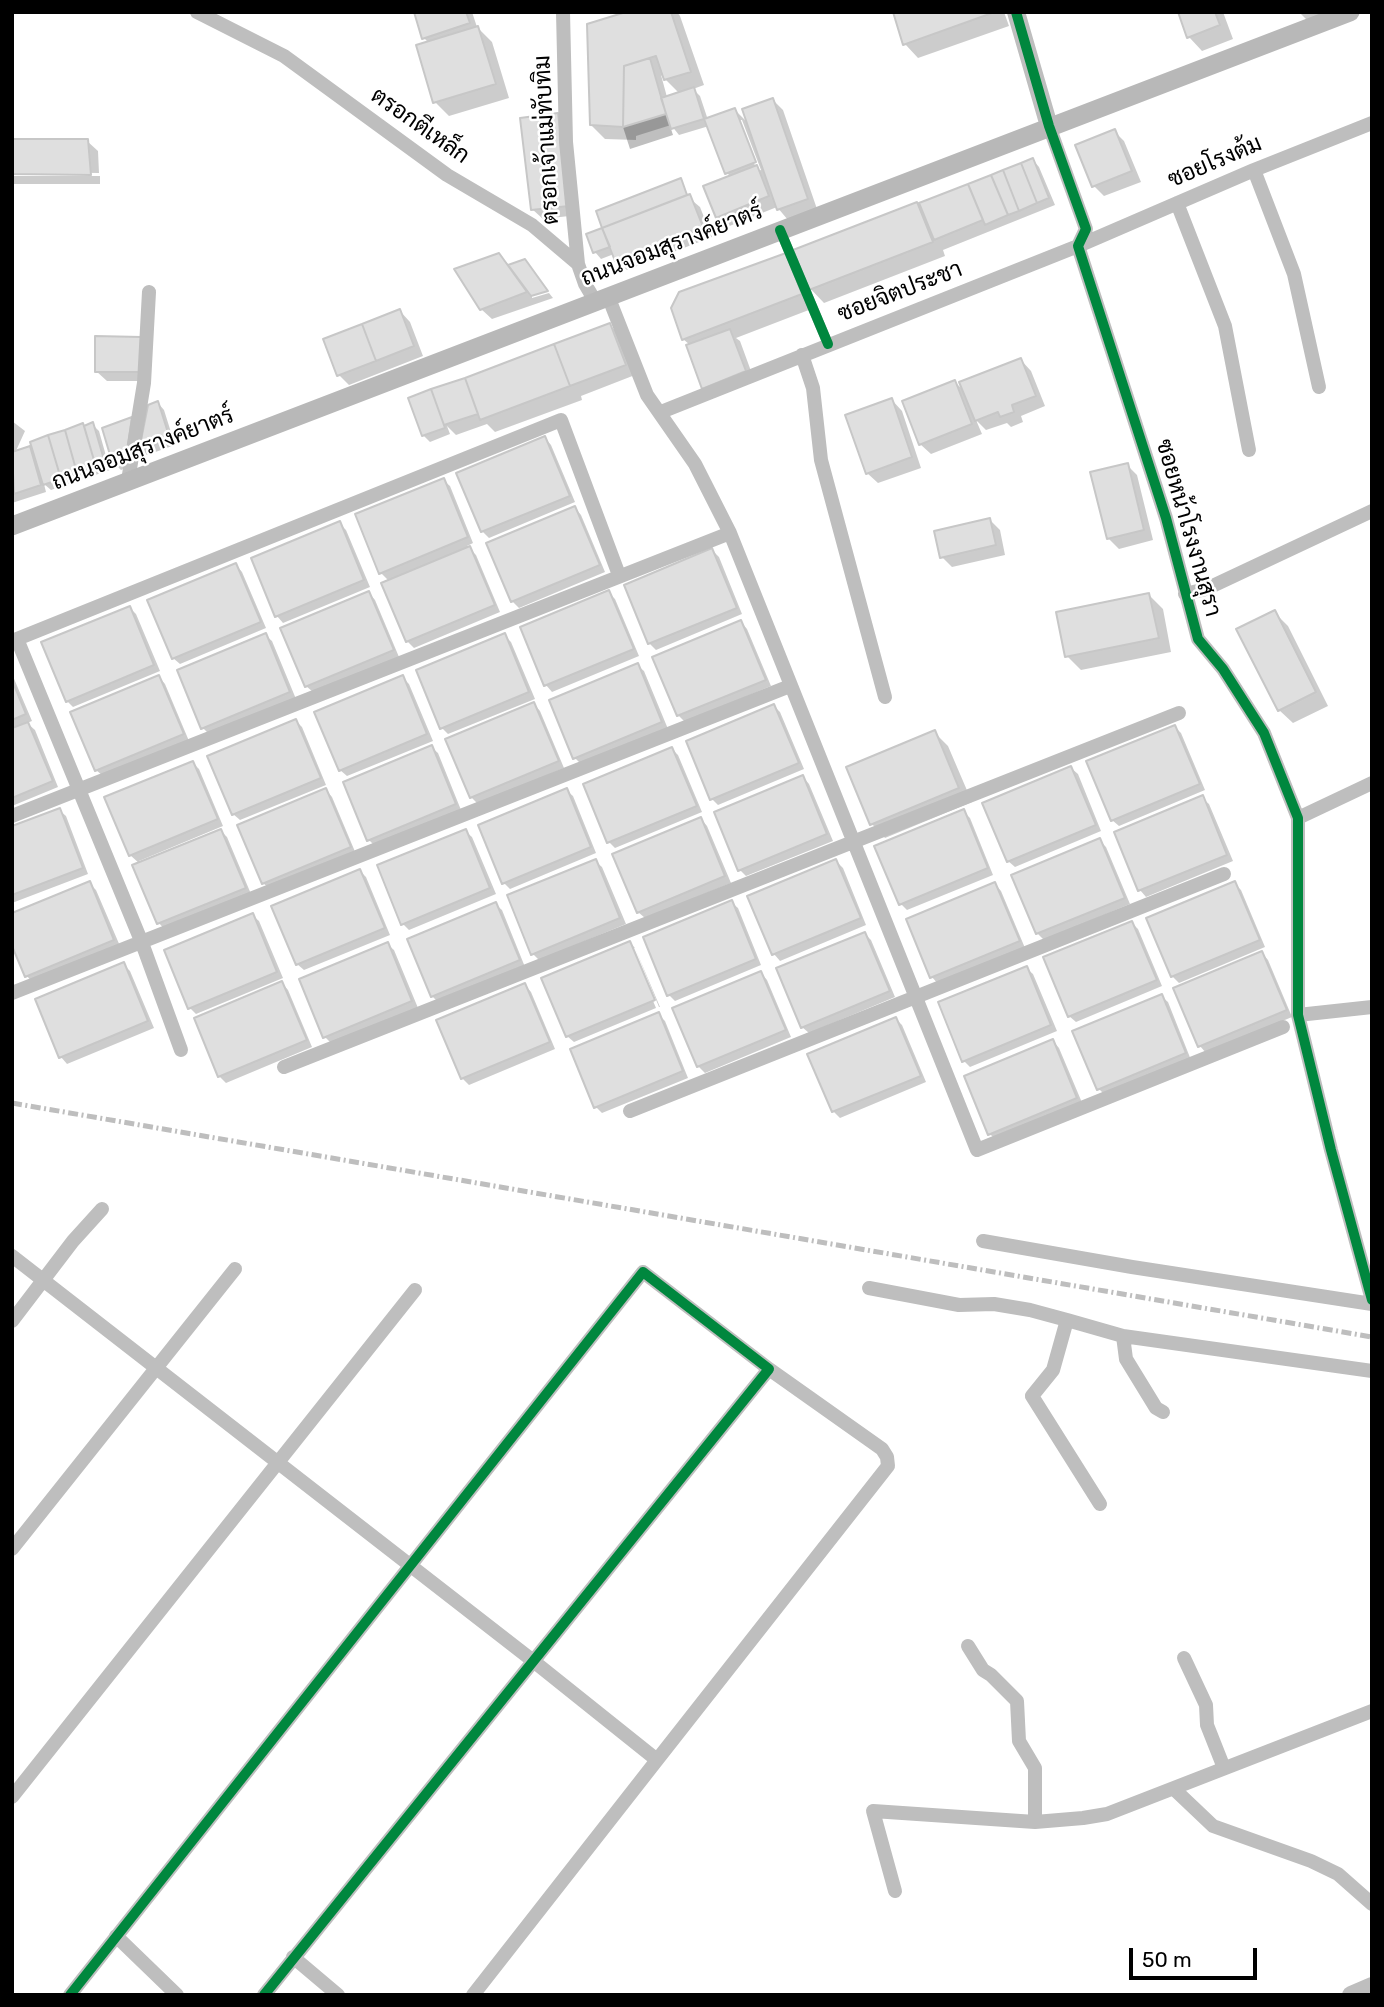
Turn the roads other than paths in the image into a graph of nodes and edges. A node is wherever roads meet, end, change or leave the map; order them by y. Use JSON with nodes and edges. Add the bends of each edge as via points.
{"nodes":[{"id":1,"x":197,"y":12,"type":"edge"},
{"id":2,"x":563,"y":12,"type":"edge"},
{"id":3,"x":1016,"y":12,"type":"edge"},
{"id":4,"x":1350,"y":12,"type":"edge"},
{"id":5,"x":1372,"y":123,"type":"edge"},
{"id":6,"x":1049,"y":126,"type":"junction"},
{"id":7,"x":1254,"y":170,"type":"junction"},
{"id":8,"x":1177,"y":203,"type":"junction"},
{"id":9,"x":780,"y":230,"type":"junction"},
{"id":10,"x":1078,"y":246,"type":"junction"},
{"id":11,"x":578,"y":264,"type":"junction"},
{"id":12,"x":149,"y":292,"type":"dead end"},
{"id":13,"x":601,"y":298,"type":"junction"},
{"id":14,"x":828,"y":344,"type":"junction"},
{"id":15,"x":802,"y":355,"type":"junction"},
{"id":16,"x":1319,"y":387,"type":"dead end"},
{"id":17,"x":661,"y":412,"type":"junction"},
{"id":18,"x":1249,"y":450,"type":"dead end"},
{"id":19,"x":128,"y":481,"type":"junction"},
{"id":20,"x":1372,"y":511,"type":"edge"},
{"id":21,"x":12,"y":526,"type":"edge"},
{"id":22,"x":730,"y":533,"type":"junction"},
{"id":23,"x":619,"y":575,"type":"junction"},
{"id":24,"x":1185,"y":594,"type":"junction"},
{"id":25,"x":15,"y":640,"type":"edge"},
{"id":26,"x":790,"y":686,"type":"junction"},
{"id":27,"x":885,"y":697,"type":"dead end"},
{"id":28,"x":1179,"y":713,"type":"dead end"},
{"id":29,"x":1372,"y":783,"type":"edge"},
{"id":30,"x":78,"y":790,"type":"junction"},
{"id":31,"x":12,"y":816,"type":"edge"},
{"id":32,"x":1298,"y":818,"type":"junction"},
{"id":33,"x":854,"y":841,"type":"junction"},
{"id":34,"x":1224,"y":874,"type":"dead end"},
{"id":35,"x":142,"y":943,"type":"junction"},
{"id":36,"x":12,"y":993,"type":"edge"},
{"id":37,"x":917,"y":996,"type":"junction"},
{"id":38,"x":1372,"y":1007,"type":"edge"},
{"id":39,"x":1298,"y":1015,"type":"junction"},
{"id":40,"x":1283,"y":1027,"type":"dead end"},
{"id":41,"x":181,"y":1050,"type":"dead end"},
{"id":42,"x":284,"y":1067,"type":"dead end"},
{"id":43,"x":630,"y":1111,"type":"dead end"},
{"id":44,"x":102,"y":1209,"type":"dead end"},
{"id":45,"x":983,"y":1241,"type":"dead end"},
{"id":46,"x":12,"y":1256,"type":"edge"},
{"id":47,"x":235,"y":1269,"type":"dead end"},
{"id":48,"x":44,"y":1280,"type":"junction"},
{"id":49,"x":869,"y":1288,"type":"dead end"},
{"id":50,"x":415,"y":1290,"type":"dead end"},
{"id":51,"x":1372,"y":1302,"type":"edge"},
{"id":52,"x":1067,"y":1320,"type":"junction"},
{"id":53,"x":12,"y":1321,"type":"edge"},
{"id":54,"x":1123,"y":1336,"type":"junction"},
{"id":55,"x":769,"y":1368,"type":"junction"},
{"id":56,"x":157,"y":1369,"type":"junction"},
{"id":57,"x":1372,"y":1371,"type":"edge"},
{"id":58,"x":1163,"y":1412,"type":"dead end"},
{"id":59,"x":277,"y":1463,"type":"junction"},
{"id":60,"x":1100,"y":1504,"type":"dead end"},
{"id":61,"x":12,"y":1549,"type":"edge"},
{"id":62,"x":409,"y":1566,"type":"junction"},
{"id":63,"x":968,"y":1646,"type":"dead end"},
{"id":64,"x":1184,"y":1658,"type":"dead end"},
{"id":65,"x":532,"y":1660,"type":"junction"},
{"id":66,"x":1372,"y":1711,"type":"edge"},
{"id":67,"x":657,"y":1760,"type":"junction"},
{"id":68,"x":1224,"y":1768,"type":"junction"},
{"id":69,"x":1174,"y":1789,"type":"junction"},
{"id":70,"x":12,"y":1797,"type":"edge"},
{"id":71,"x":1035,"y":1822,"type":"junction"},
{"id":72,"x":895,"y":1891,"type":"dead end"},
{"id":73,"x":1372,"y":1904,"type":"edge"},
{"id":74,"x":116,"y":1936,"type":"junction"},
{"id":75,"x":293,"y":1957,"type":"junction"},
{"id":76,"x":1372,"y":1986,"type":"edge"},
{"id":77,"x":70,"y":1995,"type":"edge"},
{"id":78,"x":177,"y":1995,"type":"edge"},
{"id":79,"x":264,"y":1995,"type":"edge"},
{"id":80,"x":338,"y":1995,"type":"edge"},
{"id":81,"x":473,"y":1995,"type":"edge"},
{"id":82,"x":1351,"y":1995,"type":"edge"}],
"edges":[{"from":1,"to":11,"type":"street","name":"ตรอกตีเหล็ก","via":[[284,56],[447,175],[532,225]]},
{"from":2,"to":11,"type":"street","name":"ตรอกเจ้าแม่ทับทิม","via":[[566,142]]},
{"from":3,"to":6,"type":"street"},
{"from":4,"to":6,"type":"main road","name":"ถนนจอมสุรางค์ยาตร์"},
{"from":5,"to":7,"type":"street","name":"ซอยโรงต้ม"},
{"from":6,"to":9,"type":"main road","name":"ถนนจอมสุรางค์ยาตร์"},
{"from":6,"to":10,"type":"street","name":"ซอยหน้าโรงงานสุรา","via":[[1086,229]]},
{"from":7,"to":8,"type":"street","name":"ซอยโรงต้ม"},
{"from":7,"to":16,"type":"street","via":[[1294,274]]},
{"from":8,"to":10,"type":"street","name":"ซอยโรงต้ม"},
{"from":8,"to":18,"type":"street","via":[[1225,326]]},
{"from":9,"to":13,"type":"main road","name":"ถนนจอมสุรางค์ยาตร์"},
{"from":9,"to":14,"type":"street"},
{"from":10,"to":14,"type":"street","name":"ซอยจิตประชา"},
{"from":10,"to":24,"type":"street","name":"ซอยหน้าโรงงานสุรา","via":[[1167,518]]},
{"from":11,"to":13,"type":"street","name":"ตรอกตีเหล็ก","via":[[585,284]]},
{"from":12,"to":19,"type":"street","via":[[144,383]]},
{"from":13,"to":17,"type":"street","name":"ตรอกตีเหล็ก","via":[[647,395]]},
{"from":13,"to":19,"type":"main road","name":"ถนนจอมสุรางค์ยาตร์"},
{"from":14,"to":15,"type":"street","name":"ซอยจิตประชา"},
{"from":15,"to":17,"type":"street","name":"ซอยจิตประชา"},
{"from":15,"to":27,"type":"street","via":[[813,388],[821,460]]},
{"from":17,"to":22,"type":"street","name":"ตรอกตีเหล็ก","via":[[695,464]]},
{"from":19,"to":21,"type":"main road","name":"ถนนจอมสุรางค์ยาตร์"},
{"from":20,"to":24,"type":"street","via":[[1206,589]]},
{"from":22,"to":23,"type":"street"},
{"from":22,"to":26,"type":"street","name":"ตรอกตีเหล็ก"},
{"from":23,"to":25,"type":"street","via":[[561,421]]},
{"from":23,"to":30,"type":"street"},
{"from":24,"to":32,"type":"street","name":"ซอยหน้าโรงงานสุรา","via":[[1198,639],[1264,733]]},
{"from":25,"to":30,"type":"street"},
{"from":26,"to":33,"type":"street","name":"ตรอกตีเหล็ก"},
{"from":26,"to":35,"type":"street"},
{"from":28,"to":33,"type":"street"},
{"from":29,"to":32,"type":"street"},
{"from":30,"to":31,"type":"street"},
{"from":30,"to":35,"type":"street"},
{"from":32,"to":39,"type":"street","name":"ซอยหน้าโรงงานสุรา"},
{"from":33,"to":37,"type":"street","name":"ตรอกตีเหล็ก"},
{"from":33,"to":42,"type":"street"},
{"from":34,"to":37,"type":"street"},
{"from":35,"to":36,"type":"street"},
{"from":35,"to":41,"type":"street"},
{"from":37,"to":40,"type":"street","name":"ตรอกตีเหล็ก","via":[[977,1150]]},
{"from":37,"to":43,"type":"street"},
{"from":38,"to":39,"type":"street"},
{"from":39,"to":51,"type":"street","name":"ซอยหน้าโรงงานสุรา"},
{"from":44,"to":48,"type":"street"},
{"from":45,"to":51,"type":"street"},
{"from":46,"to":48,"type":"street"},
{"from":47,"to":56,"type":"street"},
{"from":48,"to":53,"type":"street"},
{"from":48,"to":56,"type":"street"},
{"from":49,"to":52,"type":"street","via":[[960,1304],[994,1304]]},
{"from":50,"to":59,"type":"street"},
{"from":52,"to":54,"type":"street"},
{"from":52,"to":60,"type":"street","via":[[1053,1370],[1032,1396]]},
{"from":54,"to":57,"type":"street"},
{"from":54,"to":58,"type":"street","via":[[1126,1359]]},
{"from":55,"to":62,"type":"street","via":[[643,1272]]},
{"from":55,"to":65,"type":"street"},
{"from":55,"to":67,"type":"street","via":[[882,1449],[888,1466]]},
{"from":56,"to":59,"type":"street"},
{"from":56,"to":61,"type":"street"},
{"from":59,"to":62,"type":"street"},
{"from":59,"to":70,"type":"street"},
{"from":62,"to":65,"type":"street"},
{"from":62,"to":74,"type":"street"},
{"from":63,"to":71,"type":"street","via":[[983,1670],[1017,1701],[1019,1741],[1035,1768]]},
{"from":64,"to":68,"type":"street","via":[[1206,1705],[1207,1726]]},
{"from":65,"to":67,"type":"street"},
{"from":65,"to":75,"type":"street"},
{"from":66,"to":68,"type":"street"},
{"from":67,"to":81,"type":"street"},
{"from":68,"to":69,"type":"street"},
{"from":69,"to":71,"type":"street","via":[[1107,1814]]},
{"from":69,"to":73,"type":"street","via":[[1213,1826],[1338,1874]]},
{"from":71,"to":72,"type":"street","via":[[873,1811]]},
{"from":74,"to":77,"type":"street"},
{"from":74,"to":78,"type":"street"},
{"from":75,"to":79,"type":"street"},
{"from":75,"to":80,"type":"street"},
{"from":76,"to":82,"type":"street"}]}
